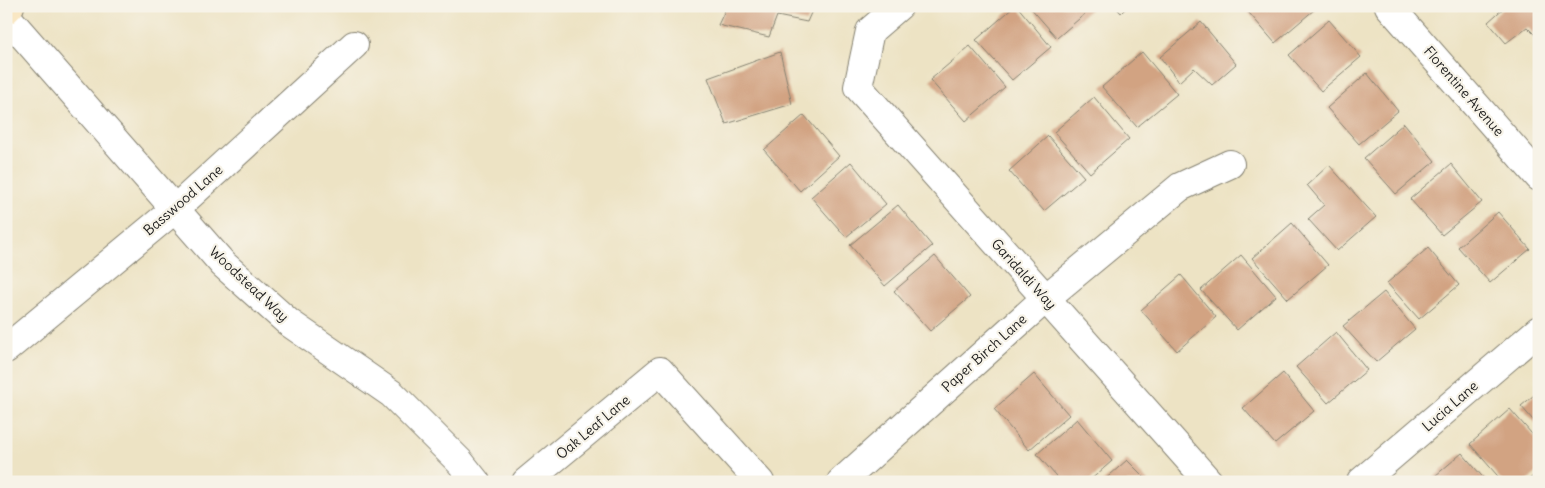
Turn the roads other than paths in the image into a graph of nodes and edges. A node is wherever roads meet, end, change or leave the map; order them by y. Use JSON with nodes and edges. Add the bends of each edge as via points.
{"nodes":[{"id":1,"x":10,"y":6,"type":"edge"},
{"id":2,"x":899,"y":6,"type":"edge"},
{"id":3,"x":1389,"y":6,"type":"edge"},
{"id":4,"x":6,"y":10,"type":"edge"},
{"id":5,"x":6,"y":16,"type":"edge"},
{"id":6,"x":354,"y":44,"type":"dead end"},
{"id":7,"x":1230,"y":164,"type":"dead end"},
{"id":8,"x":1539,"y":177,"type":"edge"},
{"id":9,"x":175,"y":209,"type":"junction"},
{"id":10,"x":1046,"y":298,"type":"junction"},
{"id":11,"x":1539,"y":330,"type":"edge"},
{"id":12,"x":6,"y":349,"type":"edge"},
{"id":13,"x":476,"y":482,"type":"edge"},
{"id":14,"x":526,"y":482,"type":"edge"},
{"id":15,"x":760,"y":482,"type":"edge"},
{"id":16,"x":841,"y":482,"type":"edge"},
{"id":17,"x":1209,"y":482,"type":"edge"},
{"id":18,"x":1361,"y":482,"type":"edge"}],
"edges":[{"from":1,"to":4,"type":"main road"},
{"from":2,"to":10,"type":"street","name":"Garidaldi Way","via":[[870,31],[858,87]]},
{"from":3,"to":8,"type":"street","name":"Florentine Avenue"},
{"from":5,"to":9,"type":"street","name":"Woodstead Way"},
{"from":6,"to":9,"type":"street","name":"Basswood Lane"},
{"from":7,"to":10,"type":"street","name":"Paper Birch Lane","via":[[1180,187]]},
{"from":9,"to":12,"type":"street","name":"Basswood Lane"},
{"from":9,"to":13,"type":"street","name":"Woodstead Way","via":[[224,264],[288,322],[392,394]]},
{"from":10,"to":16,"type":"street","name":"Paper Birch Lane"},
{"from":10,"to":17,"type":"street","name":"Garidaldi Way"},
{"from":11,"to":18,"type":"street","name":"Lucia Lane"},
{"from":14,"to":15,"type":"street","name":"Oak Leaf Lane","via":[[660,372]]}]}
